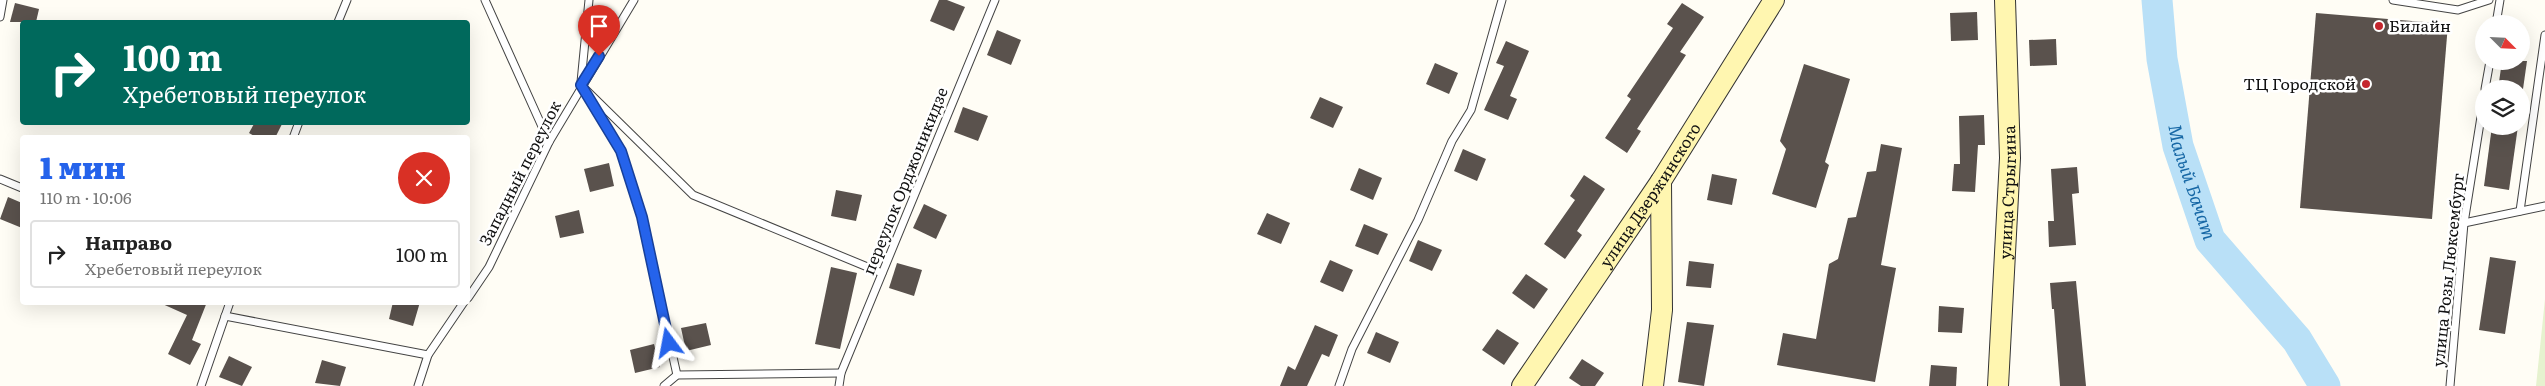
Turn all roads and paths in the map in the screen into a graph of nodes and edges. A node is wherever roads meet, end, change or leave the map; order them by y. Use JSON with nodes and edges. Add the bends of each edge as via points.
{"nodes":[{"id":1,"x":3,"y":0,"type":"edge"},
{"id":2,"x":347,"y":0,"type":"edge"},
{"id":3,"x":485,"y":0,"type":"edge"},
{"id":4,"x":589,"y":0,"type":"edge"},
{"id":5,"x":634,"y":0,"type":"edge"},
{"id":6,"x":995,"y":0,"type":"edge"},
{"id":7,"x":1502,"y":0,"type":"edge"},
{"id":8,"x":1774,"y":0,"type":"edge"},
{"id":9,"x":2005,"y":0,"type":"edge"},
{"id":10,"x":2384,"y":0,"type":"edge"},
{"id":11,"x":2393,"y":0,"type":"edge"},
{"id":12,"x":2489,"y":0,"type":"edge"},
{"id":13,"x":2500,"y":0,"type":"edge"},
{"id":14,"x":2498,"y":15,"type":"edge"},
{"id":15,"x":0,"y":17,"type":"edge"},
{"id":16,"x":339,"y":20,"type":"edge"},
{"id":17,"x":2545,"y":35,"type":"edge"},
{"id":18,"x":581,"y":85,"type":"junction"},
{"id":19,"x":2478,"y":135,"type":"edge"},
{"id":20,"x":549,"y":142,"type":"junction"},
{"id":21,"x":0,"y":179,"type":"edge"},
{"id":22,"x":1662,"y":181,"type":"junction"},
{"id":23,"x":20,"y":187,"type":"edge"},
{"id":24,"x":2545,"y":206,"type":"edge"},
{"id":25,"x":2520,"y":211,"type":"junction"},
{"id":26,"x":2464,"y":223,"type":"junction"},
{"id":27,"x":882,"y":273,"type":"junction"},
{"id":28,"x":470,"y":295,"type":"edge"},
{"id":29,"x":229,"y":305,"type":"edge"},
{"id":30,"x":462,"y":305,"type":"edge"},
{"id":31,"x":225,"y":316,"type":"junction"},
{"id":32,"x":428,"y":355,"type":"junction"},
{"id":33,"x":841,"y":373,"type":"junction"},
{"id":34,"x":677,"y":375,"type":"junction"},
{"id":35,"x":201,"y":386,"type":"edge"},
{"id":36,"x":418,"y":386,"type":"edge"},
{"id":37,"x":664,"y":386,"type":"edge"},
{"id":38,"x":838,"y":386,"type":"edge"},
{"id":39,"x":1340,"y":386,"type":"edge"},
{"id":40,"x":1522,"y":386,"type":"edge"},
{"id":41,"x":1653,"y":386,"type":"edge"},
{"id":42,"x":1998,"y":386,"type":"edge"},
{"id":43,"x":2450,"y":386,"type":"edge"}],
"edges":[{"from":1,"to":15,"type":"lane"},
{"from":2,"to":16,"type":"lane"},
{"from":3,"to":20,"type":"lane"},
{"from":4,"to":18,"type":"lane"},
{"from":5,"to":18,"type":"lane","name":"Западный переулок"},
{"from":6,"to":27,"type":"lane","name":"переулок Орджоникидзе"},
{"from":7,"to":39,"type":"lane","via":[[1471,110],[1452,141],[1418,220],[1352,349]]},
{"from":8,"to":22,"type":"street","name":"улица Дзержинского"},
{"from":9,"to":42,"type":"street","name":"улица Стрыгина","via":[[2010,158]]},
{"from":10,"to":11,"type":"lane"},
{"from":11,"to":12,"type":"lane","via":[[2458,10]]},
{"from":13,"to":14,"type":"lane"},
{"from":17,"to":25,"type":"lane"},
{"from":18,"to":20,"type":"lane","name":"Западный переулок"},
{"from":18,"to":27,"type":"lane","via":[[693,195]]},
{"from":18,"to":34,"type":"lane","via":[[621,151],[642,217]]},
{"from":19,"to":26,"type":"lane","name":"улица Розы Люксембург"},
{"from":20,"to":28,"type":"lane","name":"Западный переулок","via":[[489,266]]},
{"from":21,"to":23,"type":"lane"},
{"from":22,"to":40,"type":"street","name":"улица Дзержинского"},
{"from":22,"to":41,"type":"street","via":[[1662,310]]},
{"from":24,"to":25,"type":"lane"},
{"from":25,"to":26,"type":"lane"},
{"from":26,"to":43,"type":"lane","name":"улица Розы Люксембург"},
{"from":27,"to":33,"type":"lane","name":"переулок Орджоникидзе"},
{"from":29,"to":31,"type":"lane"},
{"from":30,"to":32,"type":"lane"},
{"from":31,"to":32,"type":"lane"},
{"from":31,"to":35,"type":"lane"},
{"from":32,"to":36,"type":"lane"},
{"from":33,"to":34,"type":"lane"},
{"from":33,"to":38,"type":"lane","name":"переулок Орджоникидзе"},
{"from":34,"to":37,"type":"lane"}]}
